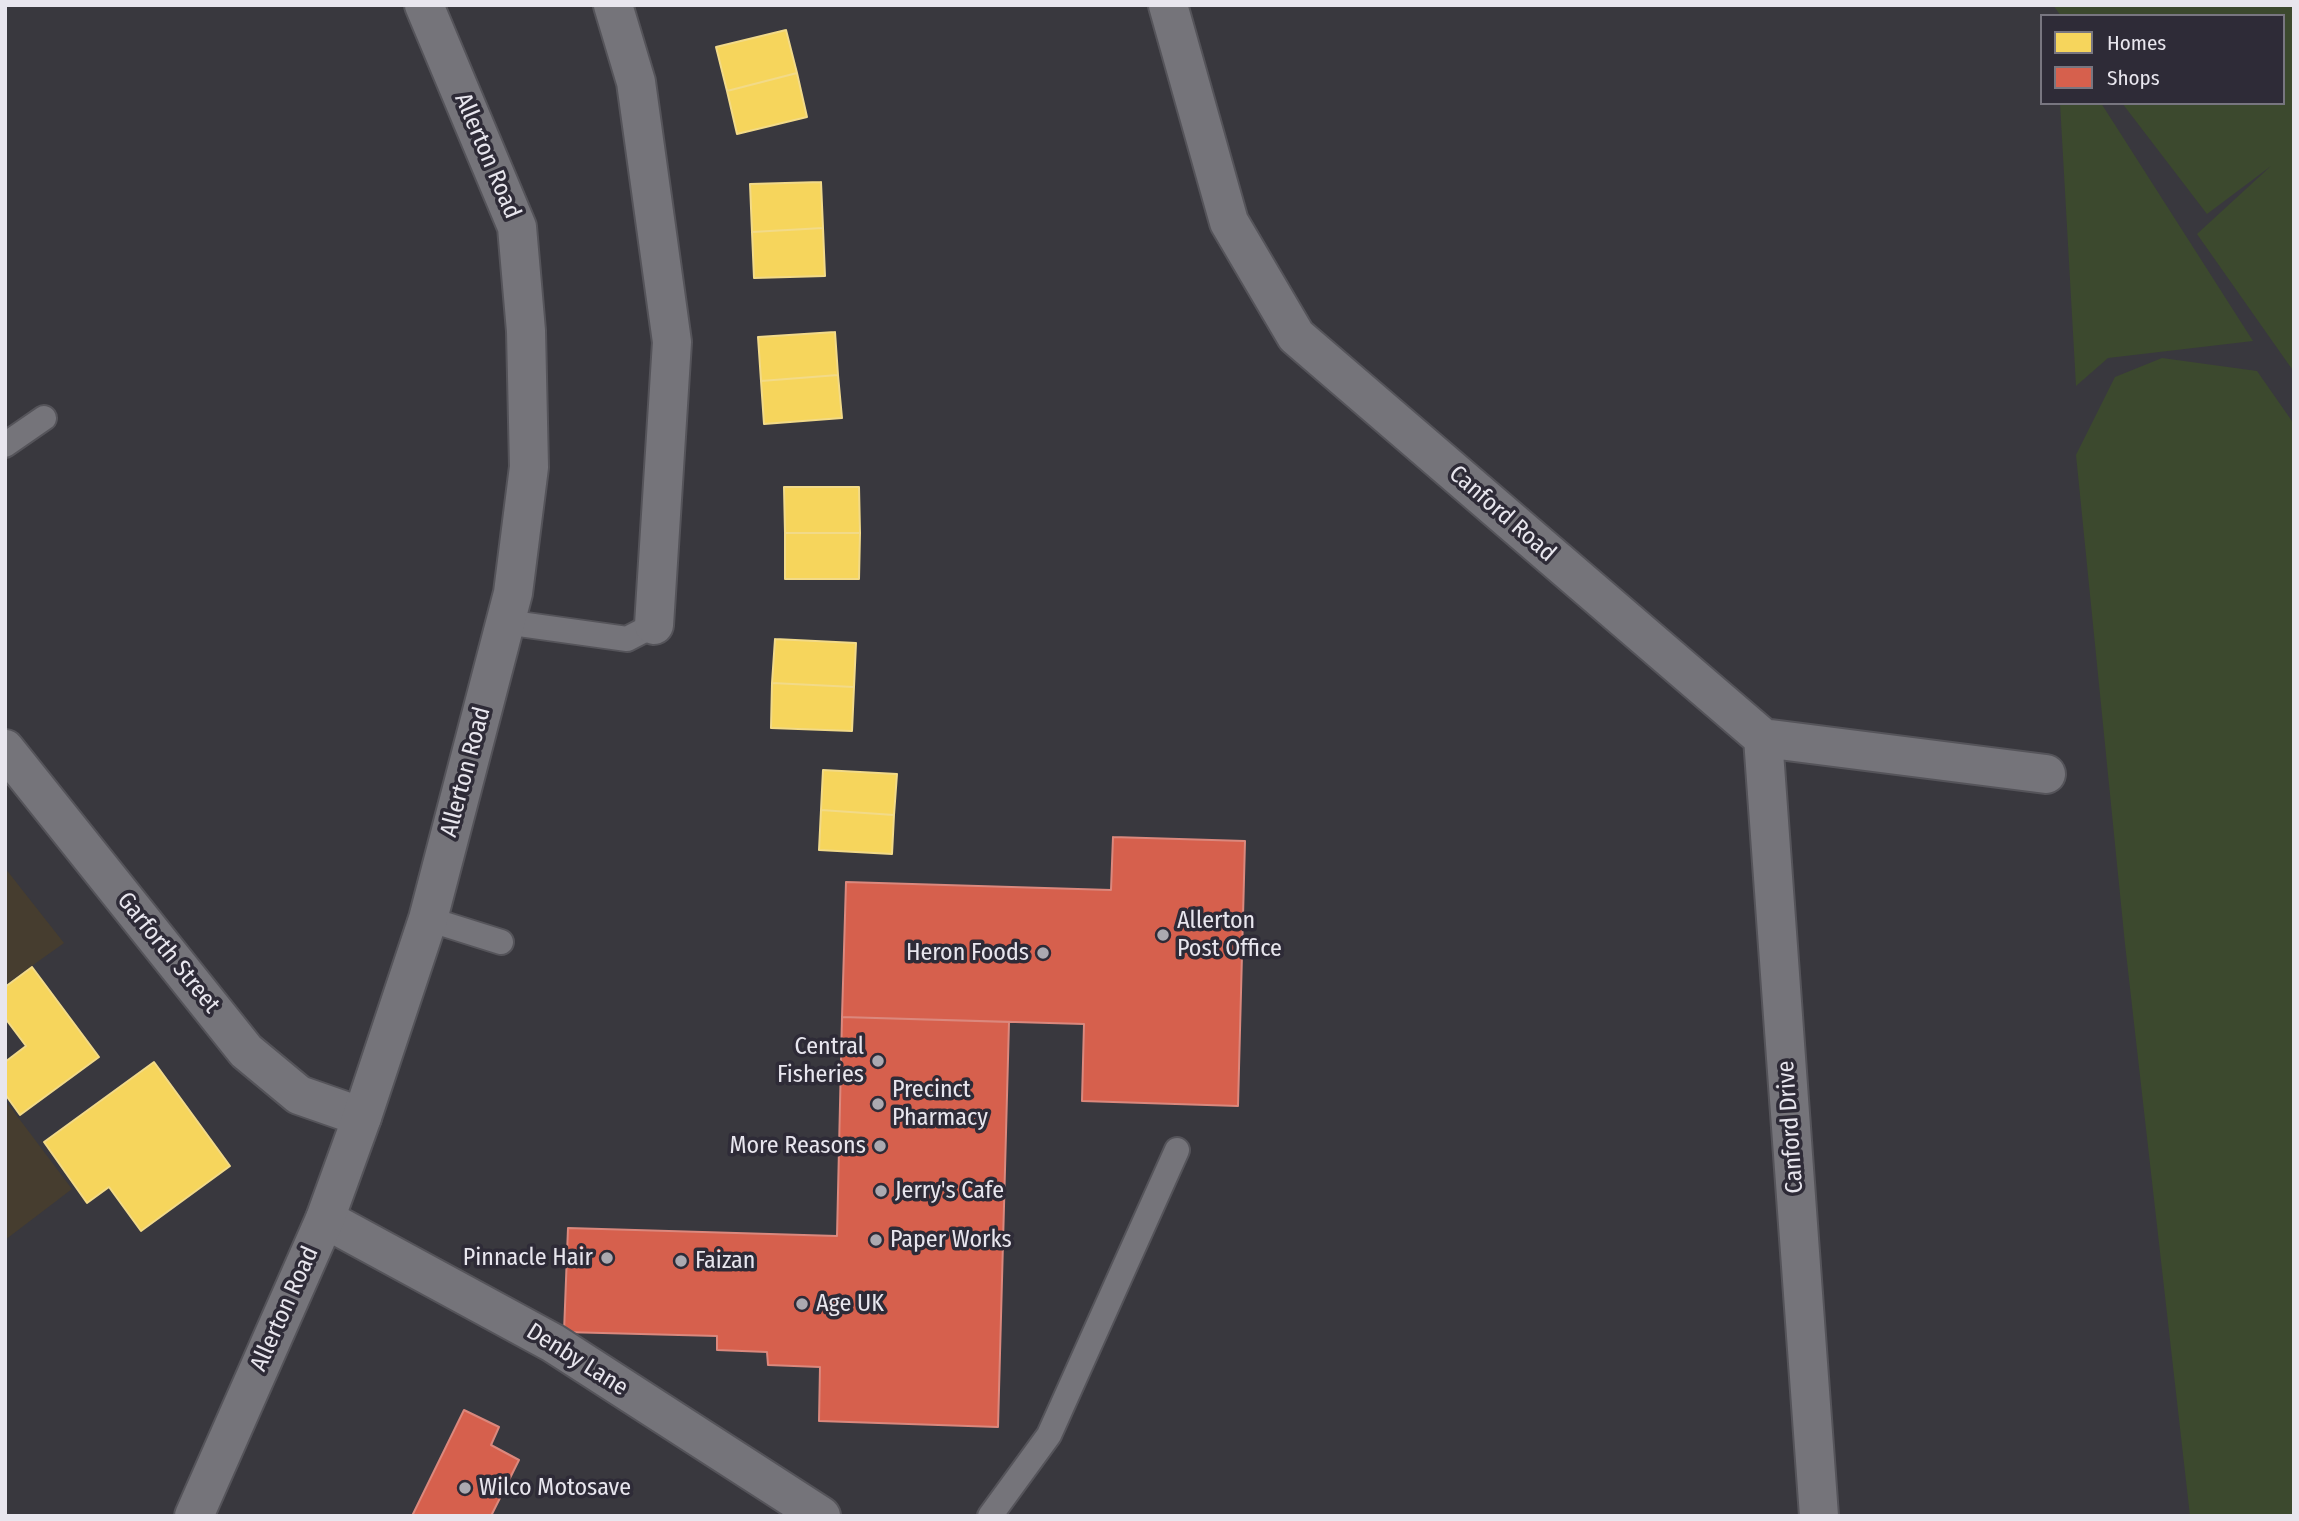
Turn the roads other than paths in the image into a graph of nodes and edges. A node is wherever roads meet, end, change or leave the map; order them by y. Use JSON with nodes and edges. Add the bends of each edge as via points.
{"nodes":[{"id":1,"x":424,"y":5,"type":"edge"},
{"id":2,"x":613,"y":5,"type":"edge"},
{"id":3,"x":1168,"y":5,"type":"edge"},
{"id":4,"x":44,"y":418,"type":"dead end"},
{"id":5,"x":5,"y":445,"type":"edge"},
{"id":6,"x":505,"y":622,"type":"junction"},
{"id":7,"x":654,"y":625,"type":"joint"},
{"id":8,"x":1763,"y":738,"type":"junction"},
{"id":9,"x":5,"y":749,"type":"edge"},
{"id":10,"x":2046,"y":774,"type":"dead end"},
{"id":11,"x":428,"y":919,"type":"junction"},
{"id":12,"x":501,"y":942,"type":"dead end"},
{"id":13,"x":362,"y":1117,"type":"junction"},
{"id":14,"x":1177,"y":1150,"type":"dead end"},
{"id":15,"x":325,"y":1219,"type":"junction"},
{"id":16,"x":194,"y":1516,"type":"edge"},
{"id":17,"x":821,"y":1516,"type":"edge"},
{"id":18,"x":990,"y":1516,"type":"edge"},
{"id":19,"x":1819,"y":1516,"type":"edge"}],
"edges":[{"from":1,"to":6,"type":"street","name":"Allerton Road","via":[[517,227],[526,331],[529,467]]},
{"from":2,"to":7,"type":"street","via":[[636,82],[672,342]]},
{"from":3,"to":8,"type":"street","name":"Canford Road","via":[[1230,222],[1296,336]]},
{"from":4,"to":5,"type":"lane"},
{"from":6,"to":7,"type":"lane","via":[[627,639]]},
{"from":6,"to":11,"type":"street","name":"Allerton Road"},
{"from":8,"to":10,"type":"street"},
{"from":8,"to":19,"type":"street","name":"Canford Drive"},
{"from":9,"to":13,"type":"street","name":"Garforth Street","via":[[246,1051],[299,1095]]},
{"from":11,"to":12,"type":"lane"},
{"from":11,"to":13,"type":"street","name":"Allerton Road"},
{"from":13,"to":15,"type":"street","name":"Allerton Road"},
{"from":14,"to":18,"type":"lane","via":[[1049,1435]]},
{"from":15,"to":16,"type":"street","name":"Allerton Road"},
{"from":15,"to":17,"type":"street","name":"Denby Lane","via":[[553,1343]]}]}
